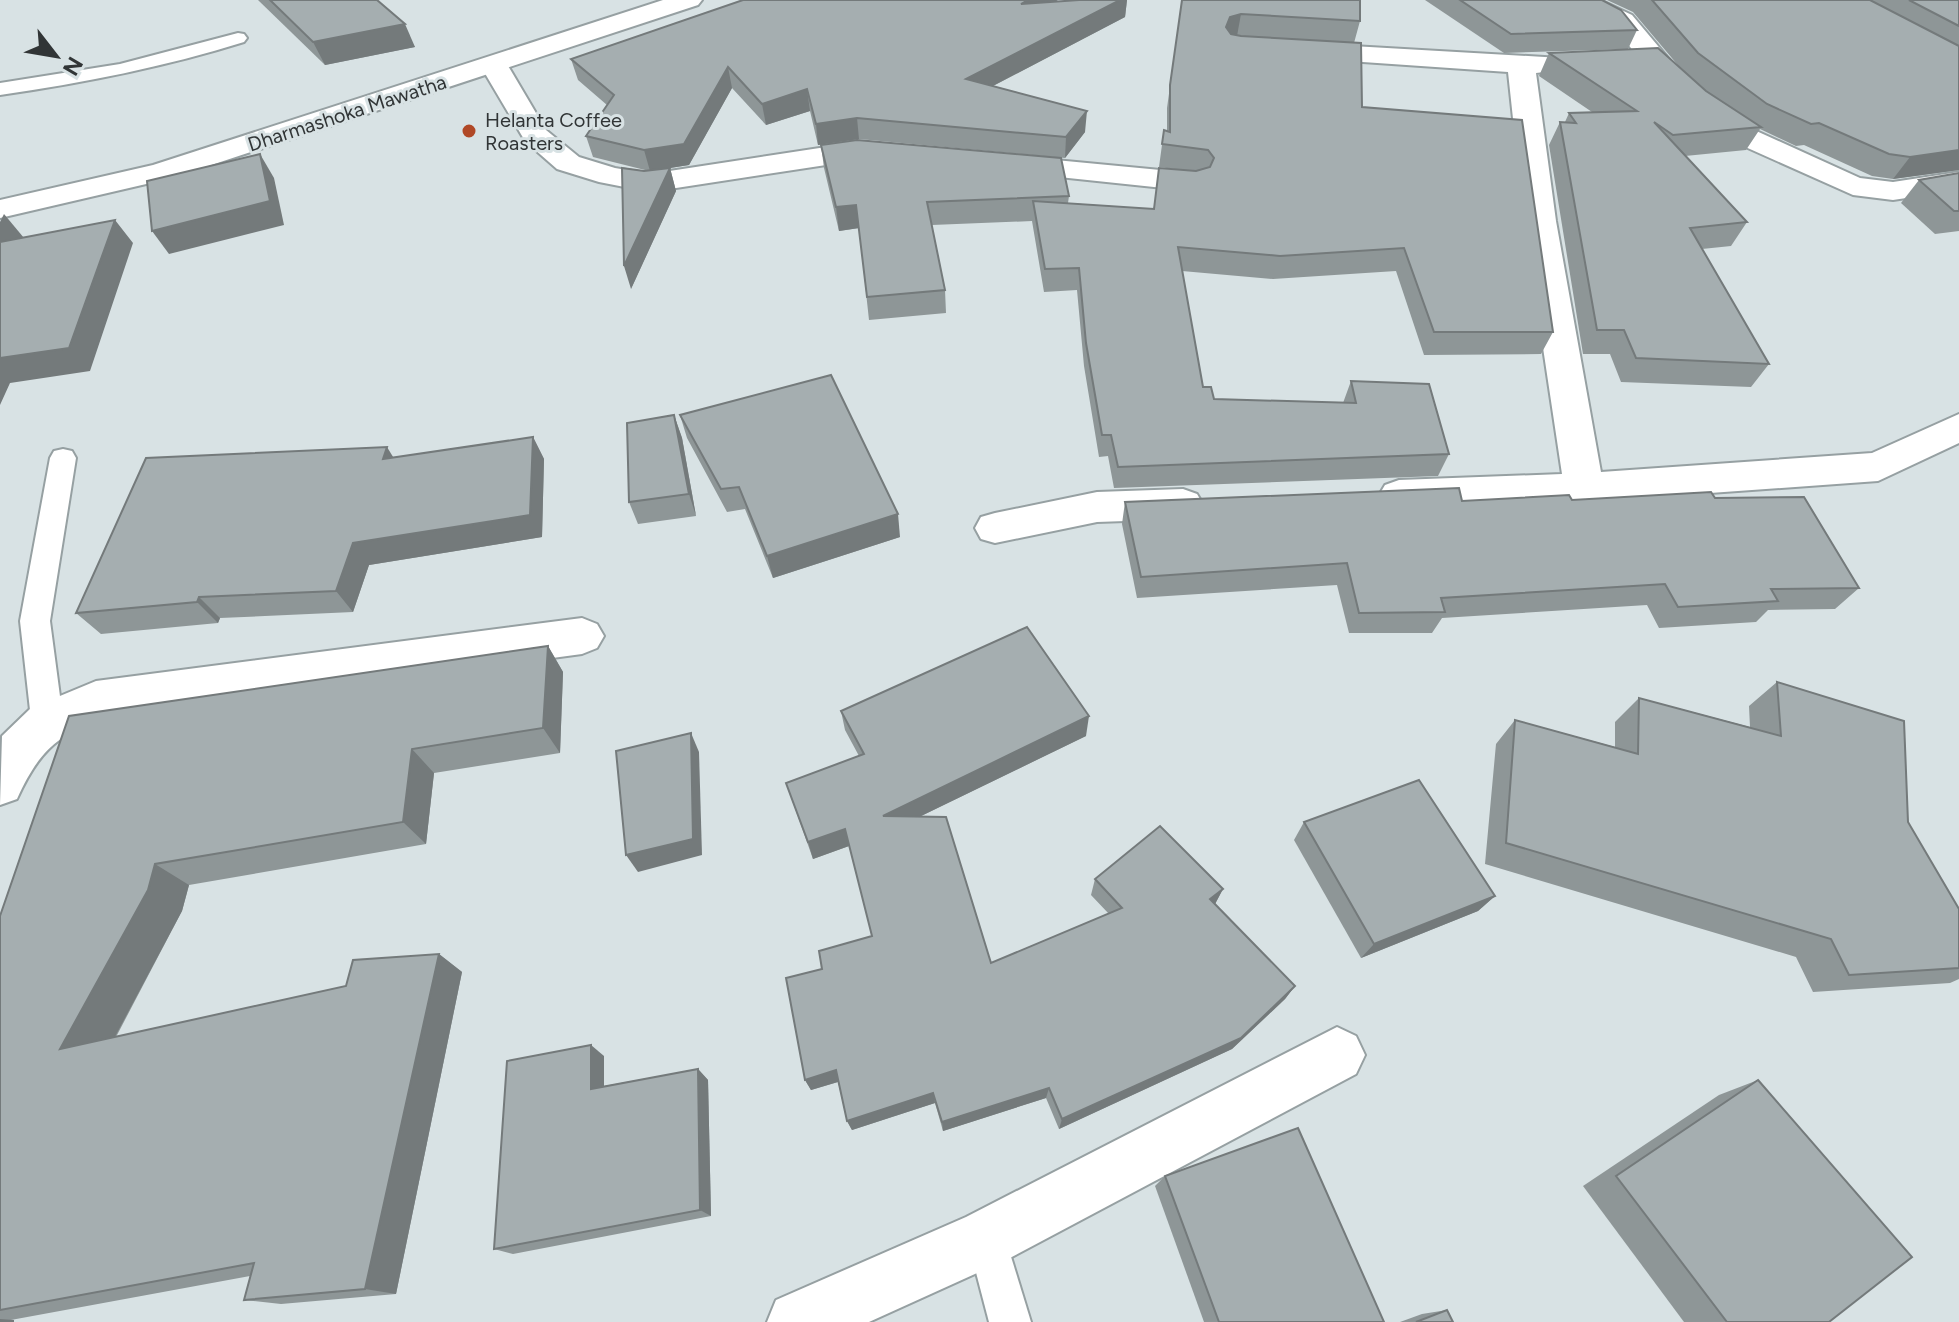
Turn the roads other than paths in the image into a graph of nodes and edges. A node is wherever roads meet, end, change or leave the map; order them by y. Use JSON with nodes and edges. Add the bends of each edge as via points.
{"nodes":[{"id":1,"x":689,"y":0,"type":"edge"},
{"id":2,"x":1580,"y":0,"type":"edge"},
{"id":3,"x":238,"y":38,"type":"dead end"},
{"id":4,"x":1269,"y":49,"type":"edge"},
{"id":5,"x":1582,"y":63,"type":"edge"},
{"id":6,"x":494,"y":65,"type":"junction"},
{"id":7,"x":1521,"y":65,"type":"junction"},
{"id":8,"x":0,"y":89,"type":"edge"},
{"id":9,"x":906,"y":155,"type":"edge"},
{"id":10,"x":970,"y":161,"type":"edge"},
{"id":11,"x":1959,"y":181,"type":"edge"},
{"id":12,"x":1192,"y":182,"type":"edge"},
{"id":13,"x":0,"y":209,"type":"edge"},
{"id":14,"x":1959,"y":427,"type":"edge"},
{"id":15,"x":63,"y":458,"type":"dead end"},
{"id":16,"x":1584,"y":488,"type":"junction"},
{"id":17,"x":1363,"y":497,"type":"edge"},
{"id":18,"x":1222,"y":502,"type":"edge"},
{"id":19,"x":995,"y":528,"type":"dead end"},
{"id":20,"x":582,"y":636,"type":"dead end"},
{"id":21,"x":47,"y":719,"type":"junction"},
{"id":22,"x":0,"y":784,"type":"edge"},
{"id":23,"x":1337,"y":1055,"type":"dead end"},
{"id":24,"x":987,"y":1238,"type":"junction"},
{"id":25,"x":798,"y":1322,"type":"edge"},
{"id":26,"x":1010,"y":1322,"type":"edge"}],
"edges":[{"from":1,"to":6,"type":"street","name":"Dharmashoka Mawatha"},
{"from":2,"to":11,"type":"street","via":[[1623,21],[1642,60],[1742,135],[1853,186],[1893,191]]},
{"from":3,"to":8,"type":"lane","via":[[104,74]]},
{"from":4,"to":7,"type":"street"},
{"from":5,"to":7,"type":"street"},
{"from":6,"to":9,"type":"street","via":[[535,135],[568,163],[610,176],[650,183],[859,151]]},
{"from":6,"to":13,"type":"street","name":"Dharmashoka Mawatha","via":[[161,172]]},
{"from":7,"to":16,"type":"street","via":[[1540,221]]},
{"from":10,"to":12,"type":"street"},
{"from":14,"to":16,"type":"street","via":[[1878,467]]},
{"from":15,"to":21,"type":"lane","via":[[35,621]]},
{"from":16,"to":17,"type":"street"},
{"from":18,"to":19,"type":"street","via":[[1097,507]]},
{"from":20,"to":21,"type":"street","via":[[96,700]]},
{"from":21,"to":22,"type":"street","via":[[17,749]]},
{"from":23,"to":24,"type":"street"},
{"from":24,"to":25,"type":"street"},
{"from":24,"to":26,"type":"lane"}]}
